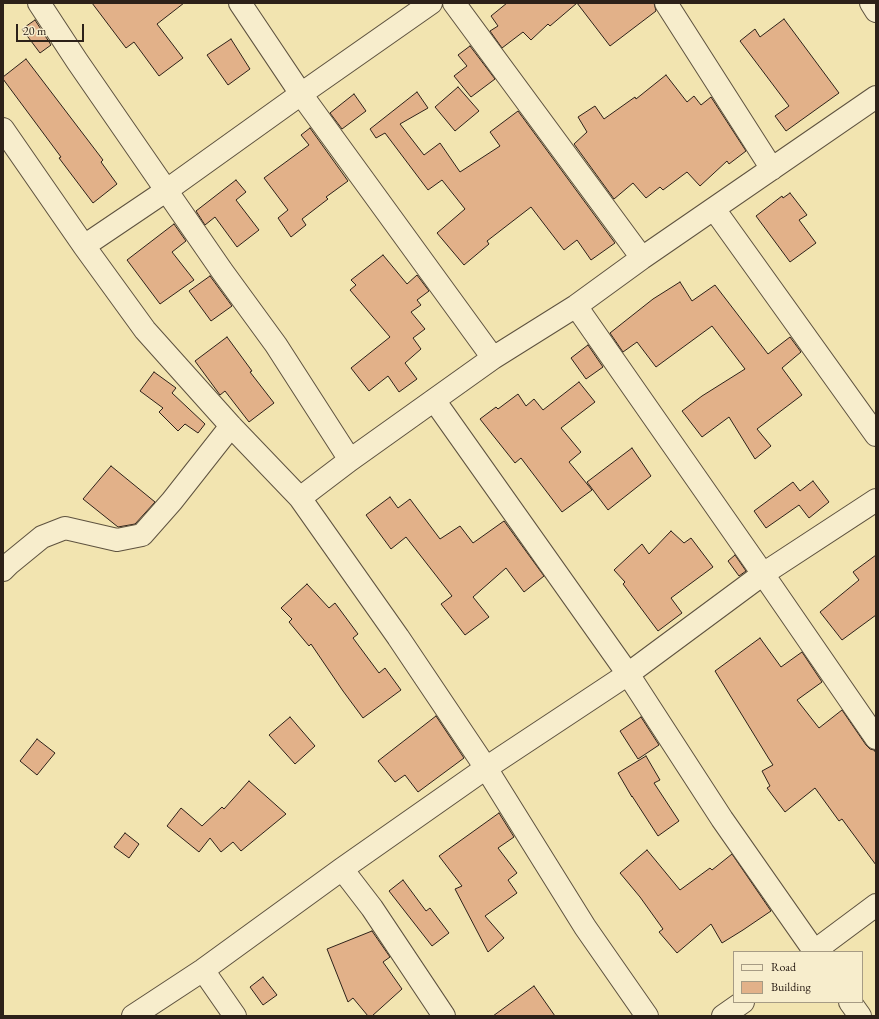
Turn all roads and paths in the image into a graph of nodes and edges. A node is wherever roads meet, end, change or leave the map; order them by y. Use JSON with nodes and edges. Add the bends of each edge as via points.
{"nodes":[{"id":1,"x":39,"y":3,"type":"edge"},
{"id":2,"x":240,"y":3,"type":"edge"},
{"id":3,"x":431,"y":3,"type":"edge"},
{"id":4,"x":454,"y":3,"type":"edge"},
{"id":5,"x":666,"y":3,"type":"edge"},
{"id":6,"x":871,"y":3,"type":"edge"},
{"id":7,"x":876,"y":11,"type":"edge"},
{"id":8,"x":301,"y":94,"type":"junction"},
{"id":9,"x":876,"y":97,"type":"edge"},
{"id":10,"x":3,"y":130,"type":"edge"},
{"id":11,"x":772,"y":169,"type":"junction"},
{"id":12,"x":167,"y":190,"type":"junction"},
{"id":13,"x":714,"y":208,"type":"junction"},
{"id":14,"x":84,"y":246,"type":"junction"},
{"id":15,"x":642,"y":258,"type":"junction"},
{"id":16,"x":576,"y":306,"type":"junction"},
{"id":17,"x":493,"y":358,"type":"junction"},
{"id":18,"x":434,"y":400,"type":"junction"},
{"id":19,"x":231,"y":426,"type":"junction"},
{"id":20,"x":876,"y":435,"type":"edge"},
{"id":21,"x":350,"y":460,"type":"junction"},
{"id":22,"x":300,"y":498,"type":"junction"},
{"id":23,"x":876,"y":500,"type":"edge"},
{"id":24,"x":3,"y":570,"type":"edge"},
{"id":25,"x":764,"y":574,"type":"junction"},
{"id":26,"x":628,"y":674,"type":"junction"},
{"id":27,"x":876,"y":738,"type":"edge"},
{"id":28,"x":486,"y":768,"type":"junction"},
{"id":29,"x":342,"y":869,"type":"junction"},
{"id":30,"x":876,"y":906,"type":"edge"},
{"id":31,"x":813,"y":951,"type":"edge"},
{"id":32,"x":815,"y":951,"type":"edge"},
{"id":33,"x":203,"y":970,"type":"junction"},
{"id":34,"x":742,"y":1003,"type":"edge"},
{"id":35,"x":851,"y":1003,"type":"edge"},
{"id":36,"x":133,"y":1016,"type":"edge"},
{"id":37,"x":235,"y":1016,"type":"edge"},
{"id":38,"x":444,"y":1016,"type":"edge"},
{"id":39,"x":647,"y":1016,"type":"edge"},
{"id":40,"x":723,"y":1016,"type":"edge"},
{"id":41,"x":860,"y":1016,"type":"edge"}],
"edges":[{"from":1,"to":12,"type":"street"},
{"from":2,"to":8,"type":"street"},
{"from":3,"to":8,"type":"street"},
{"from":4,"to":15,"type":"street"},
{"from":5,"to":11,"type":"street"},
{"from":6,"to":7,"type":"street"},
{"from":8,"to":12,"type":"street"},
{"from":8,"to":17,"type":"street"},
{"from":9,"to":11,"type":"street"},
{"from":10,"to":14,"type":"street"},
{"from":11,"to":13,"type":"street"},
{"from":12,"to":14,"type":"street"},
{"from":12,"to":21,"type":"street","via":[[276,345]]},
{"from":13,"to":15,"type":"street"},
{"from":13,"to":20,"type":"street"},
{"from":14,"to":19,"type":"street","via":[[144,330]]},
{"from":15,"to":16,"type":"street"},
{"from":16,"to":17,"type":"street"},
{"from":16,"to":25,"type":"street"},
{"from":17,"to":18,"type":"street"},
{"from":18,"to":21,"type":"street"},
{"from":18,"to":26,"type":"street"},
{"from":19,"to":22,"type":"street"},
{"from":19,"to":24,"type":"street","via":[[142,535],[118,540],[65,528],[42,537]]},
{"from":21,"to":22,"type":"street"},
{"from":22,"to":28,"type":"street"},
{"from":23,"to":25,"type":"street"},
{"from":25,"to":26,"type":"street"},
{"from":25,"to":27,"type":"street"},
{"from":26,"to":28,"type":"street"},
{"from":26,"to":31,"type":"street","via":[[722,819]]},
{"from":28,"to":29,"type":"street"},
{"from":28,"to":39,"type":"street","via":[[585,927]]},
{"from":29,"to":33,"type":"street"},
{"from":29,"to":38,"type":"street","via":[[372,908]]},
{"from":30,"to":32,"type":"street"},
{"from":33,"to":36,"type":"street"},
{"from":33,"to":37,"type":"street"},
{"from":34,"to":40,"type":"street"},
{"from":35,"to":41,"type":"street"}]}
